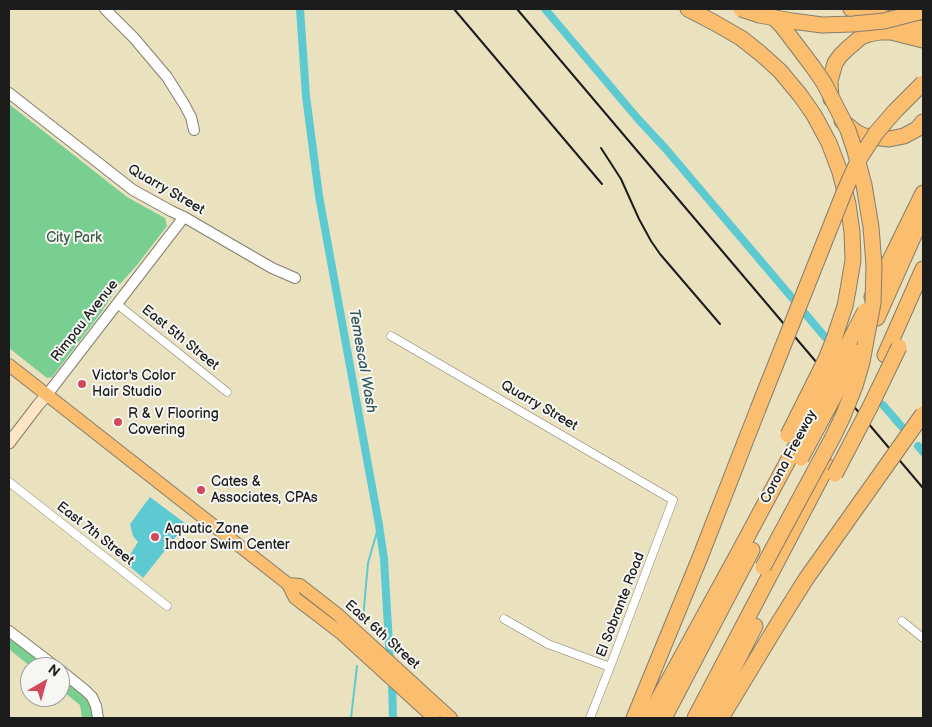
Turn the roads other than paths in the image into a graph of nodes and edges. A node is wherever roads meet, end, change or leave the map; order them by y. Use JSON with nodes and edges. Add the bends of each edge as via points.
{"nodes":[{"id":1,"x":105,"y":9,"type":"edge"},
{"id":2,"x":688,"y":9,"type":"edge"},
{"id":3,"x":740,"y":9,"type":"edge"},
{"id":4,"x":752,"y":9,"type":"edge"},
{"id":5,"x":765,"y":9,"type":"edge"},
{"id":6,"x":851,"y":9,"type":"edge"},
{"id":7,"x":897,"y":9,"type":"edge"},
{"id":8,"x":923,"y":11,"type":"edge"},
{"id":9,"x":923,"y":16,"type":"edge"},
{"id":10,"x":923,"y":29,"type":"edge"},
{"id":11,"x":923,"y":40,"type":"edge"},
{"id":12,"x":923,"y":83,"type":"edge"},
{"id":13,"x":9,"y":93,"type":"edge"},
{"id":14,"x":923,"y":122,"type":"edge"},
{"id":15,"x":194,"y":130,"type":"dead end"},
{"id":16,"x":923,"y":193,"type":"edge"},
{"id":17,"x":923,"y":215,"type":"edge"},
{"id":18,"x":184,"y":217,"type":"junction"},
{"id":19,"x":923,"y":269,"type":"edge"},
{"id":20,"x":295,"y":278,"type":"dead end"},
{"id":21,"x":923,"y":292,"type":"edge"},
{"id":22,"x":117,"y":304,"type":"junction"},
{"id":23,"x":871,"y":314,"type":"junction"},
{"id":24,"x":391,"y":336,"type":"dead end"},
{"id":25,"x":9,"y":365,"type":"edge"},
{"id":26,"x":227,"y":392,"type":"dead end"},
{"id":27,"x":46,"y":396,"type":"junction"},
{"id":28,"x":923,"y":414,"type":"edge"},
{"id":29,"x":923,"y":430,"type":"edge"},
{"id":30,"x":793,"y":438,"type":"junction"},
{"id":31,"x":9,"y":443,"type":"edge"},
{"id":32,"x":831,"y":470,"type":"junction"},
{"id":33,"x":9,"y":482,"type":"edge"},
{"id":34,"x":673,"y":500,"type":"joint"},
{"id":35,"x":845,"y":524,"type":"junction"},
{"id":36,"x":759,"y":565,"type":"junction"},
{"id":37,"x":288,"y":584,"type":"junction"},
{"id":38,"x":167,"y":606,"type":"dead end"},
{"id":39,"x":504,"y":619,"type":"dead end"},
{"id":40,"x":902,"y":621,"type":"dead end"},
{"id":41,"x":9,"y":631,"type":"edge"},
{"id":42,"x":923,"y":638,"type":"edge"},
{"id":43,"x":43,"y":657,"type":"edge"},
{"id":44,"x":610,"y":667,"type":"junction"},
{"id":45,"x":70,"y":678,"type":"edge"},
{"id":46,"x":98,"y":718,"type":"edge"},
{"id":47,"x":434,"y":718,"type":"edge"},
{"id":48,"x":451,"y":718,"type":"edge"},
{"id":49,"x":590,"y":718,"type":"edge"},
{"id":50,"x":634,"y":718,"type":"edge"},
{"id":51,"x":648,"y":718,"type":"edge"},
{"id":52,"x":664,"y":718,"type":"edge"},
{"id":53,"x":675,"y":718,"type":"edge"},
{"id":54,"x":684,"y":718,"type":"edge"},
{"id":55,"x":695,"y":718,"type":"edge"},
{"id":56,"x":708,"y":718,"type":"edge"},
{"id":57,"x":721,"y":718,"type":"edge"}],
"edges":[{"from":1,"to":15,"type":"street","via":[[134,38],[166,78],[191,117]]},
{"from":2,"to":30,"type":"highway","bridge":true,"via":[[741,38],[780,72],[800,95],[829,143],[848,204],[853,260],[845,306]]},
{"from":3,"to":8,"type":"highway","bridge":true,"via":[[822,25],[884,21]]},
{"from":4,"to":36,"type":"highway","bridge":true,"via":[[791,51],[828,108],[849,164],[864,236],[862,322],[847,380],[825,435]]},
{"from":5,"to":36,"type":"highway","bridge":true,"via":[[782,26],[824,83],[848,130],[864,185],[874,275],[873,304],[855,386],[832,437]]},
{"from":6,"to":10,"type":"highway"},
{"from":7,"to":9,"type":"highway"},
{"from":11,"to":14,"type":"highway","via":[[891,32],[861,38],[840,56],[832,72],[830,90],[837,115],[849,128],[864,136],[889,139],[904,136]]},
{"from":12,"to":50,"type":"highway","bridge":true,"via":[[895,110],[858,161]]},
{"from":13,"to":18,"type":"street","name":"Quarry Street","via":[[133,190]]},
{"from":16,"to":23,"type":"highway","name":"Corona Freeway"},
{"from":17,"to":23,"type":"highway"},
{"from":18,"to":20,"type":"street","name":"Quarry Street"},
{"from":18,"to":22,"type":"street","name":"Rimpau Avenue"},
{"from":19,"to":32,"type":"highway"},
{"from":21,"to":32,"type":"highway","bridge":true,"via":[[870,407]]},
{"from":22,"to":26,"type":"street","name":"East 5th Street"},
{"from":22,"to":27,"type":"street","name":"Rimpau Avenue"},
{"from":23,"to":30,"type":"highway","name":"Corona Freeway","bridge":true},
{"from":23,"to":52,"type":"highway","bridge":true,"via":[[801,458]]},
{"from":24,"to":34,"type":"street","name":"Quarry Street"},
{"from":25,"to":27,"type":"main road","name":"East 6th Street"},
{"from":27,"to":31,"type":"main road","name":"Rimpau Avenue"},
{"from":27,"to":37,"type":"main road","name":"East 6th Street"},
{"from":28,"to":35,"type":"highway","bridge":true},
{"from":29,"to":35,"type":"highway","bridge":true},
{"from":30,"to":51,"type":"highway","name":"Corona Freeway","via":[[762,510]]},
{"from":32,"to":55,"type":"highway"},
{"from":32,"to":56,"type":"highway"},
{"from":33,"to":38,"type":"street","name":"East 7th Street"},
{"from":34,"to":44,"type":"street","name":"El Sobrante Road"},
{"from":35,"to":57,"type":"highway","via":[[806,578]]},
{"from":36,"to":53,"type":"highway"},
{"from":36,"to":54,"type":"highway"},
{"from":37,"to":47,"type":"main road","name":"East 6th Street","via":[[295,598],[369,658]]},
{"from":37,"to":48,"type":"main road","name":"East 6th Street","via":[[300,585],[336,613]]},
{"from":39,"to":44,"type":"street","via":[[548,644]]},
{"from":40,"to":42,"type":"street"},
{"from":41,"to":43,"type":"street"},
{"from":44,"to":49,"type":"street","name":"El Sobrante Road"},
{"from":45,"to":46,"type":"street","via":[[92,697]]}]}
